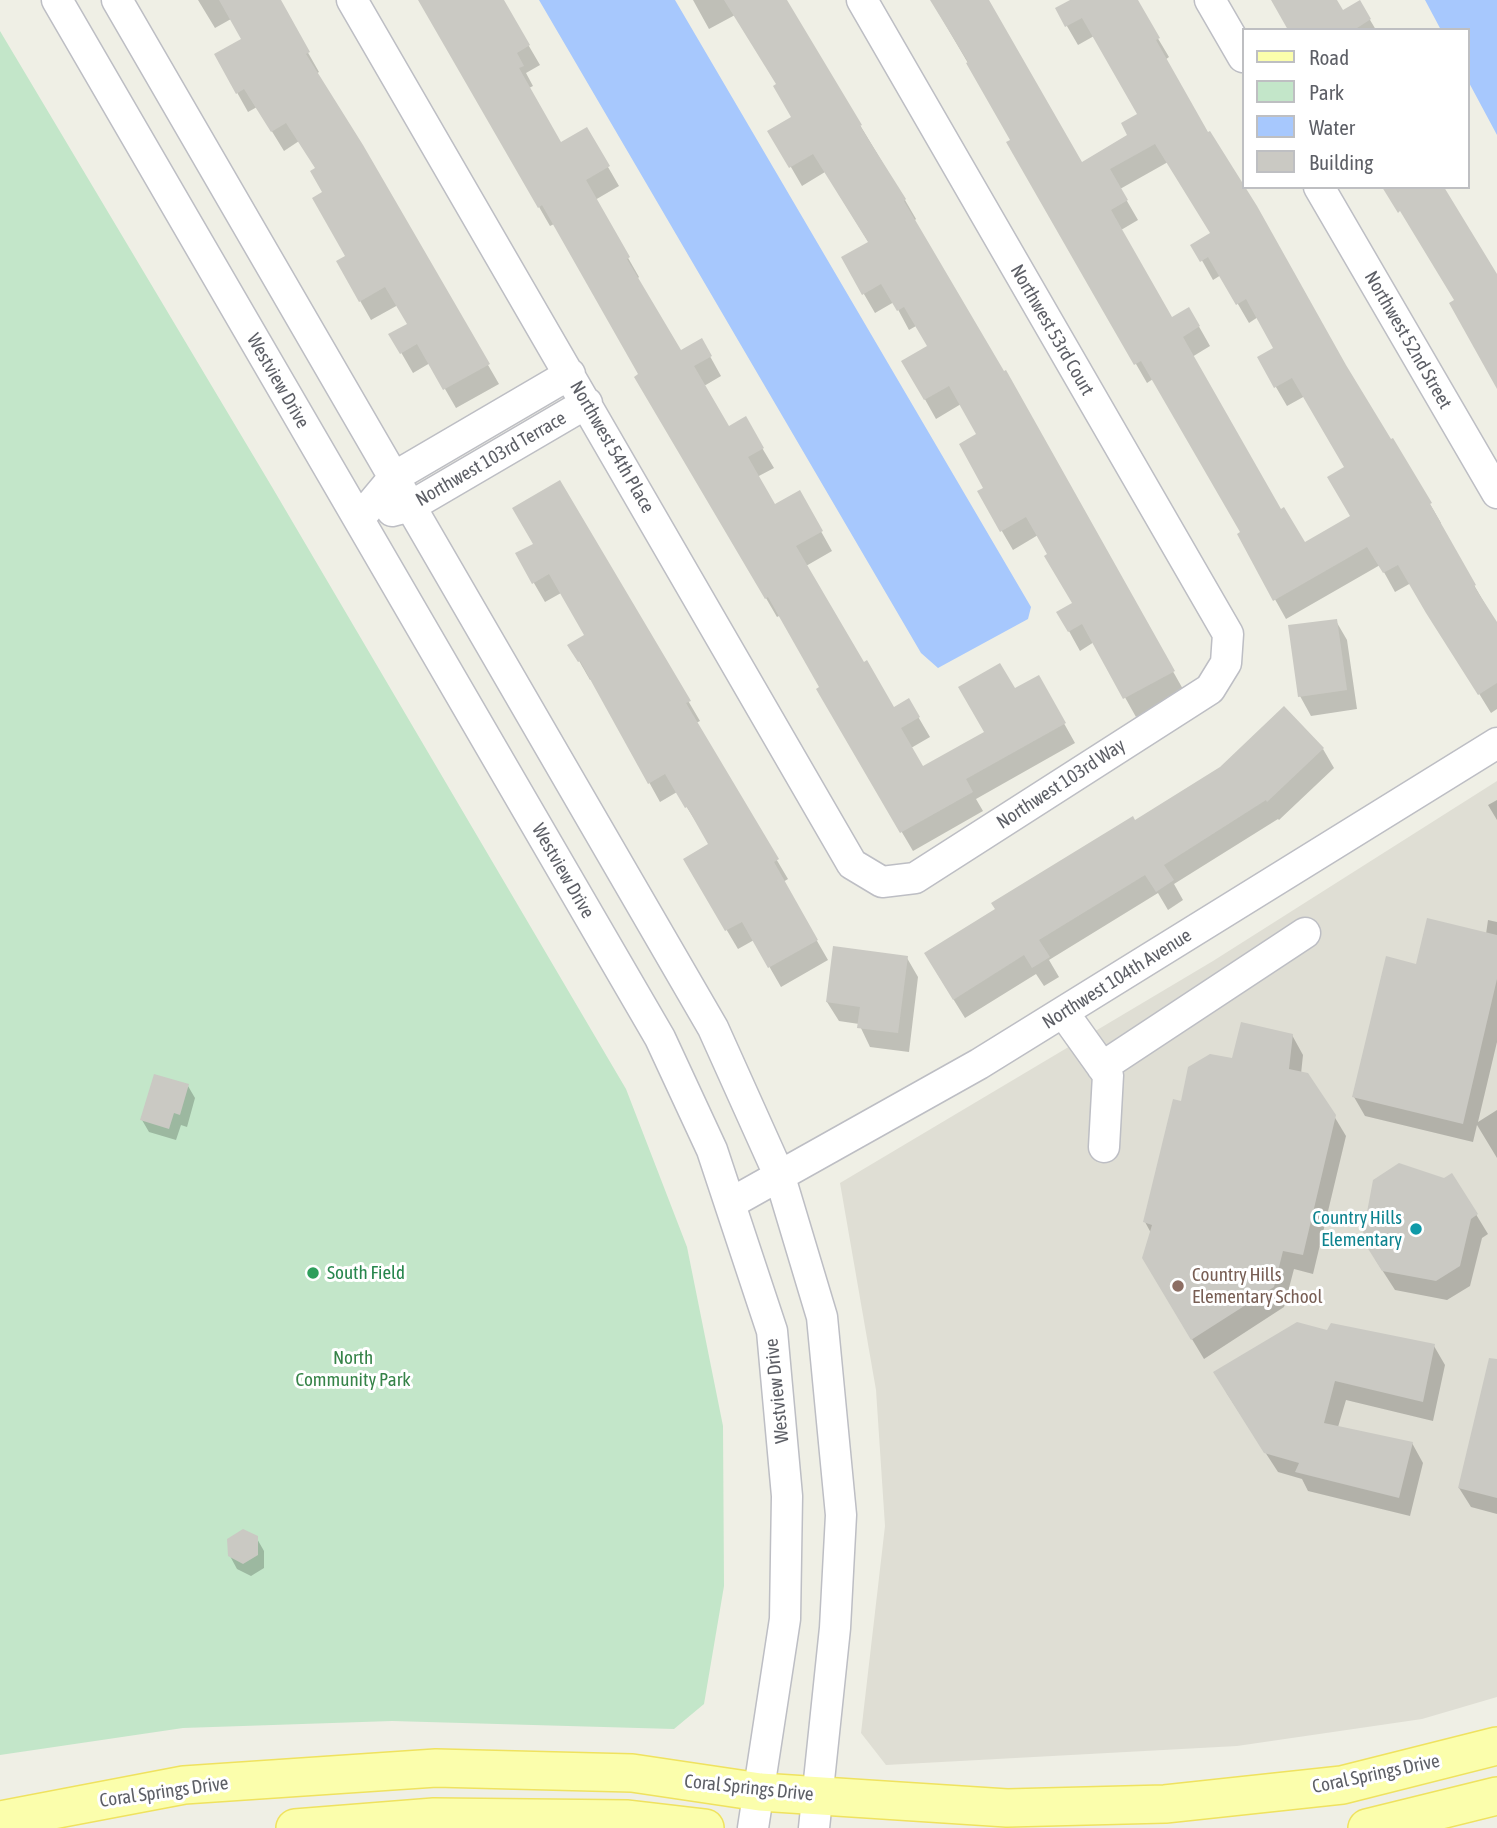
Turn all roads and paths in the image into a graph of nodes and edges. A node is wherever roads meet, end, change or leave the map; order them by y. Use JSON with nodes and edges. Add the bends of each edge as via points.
{"nodes":[{"id":1,"x":57,"y":0,"type":"edge"},
{"id":2,"x":117,"y":0,"type":"edge"},
{"id":3,"x":352,"y":0,"type":"edge"},
{"id":4,"x":862,"y":0,"type":"edge"},
{"id":5,"x":1210,"y":0,"type":"edge"},
{"id":6,"x":1242,"y":55,"type":"edge"},
{"id":7,"x":1320,"y":189,"type":"edge"},
{"id":8,"x":570,"y":374,"type":"junction"},
{"id":9,"x":587,"y":404,"type":"junction"},
{"id":10,"x":394,"y":477,"type":"junction"},
{"id":11,"x":1497,"y":493,"type":"edge"},
{"id":12,"x":411,"y":506,"type":"junction"},
{"id":13,"x":359,"y":519,"type":"junction"},
{"id":14,"x":1226,"y":663,"type":"joint"},
{"id":15,"x":1497,"y":743,"type":"edge"},
{"id":16,"x":882,"y":881,"type":"joint"},
{"id":17,"x":1305,"y":933,"type":"dead end"},
{"id":18,"x":1063,"y":1012,"type":"junction"},
{"id":19,"x":1102,"y":1067,"type":"junction"},
{"id":20,"x":1104,"y":1147,"type":"dead end"},
{"id":21,"x":780,"y":1177,"type":"junction"},
{"id":22,"x":731,"y":1203,"type":"junction"},
{"id":23,"x":1497,"y":1746,"type":"edge"},
{"id":24,"x":760,"y":1792,"type":"junction"},
{"id":25,"x":1497,"y":1797,"type":"edge"},
{"id":26,"x":816,"y":1812,"type":"edge"},
{"id":27,"x":0,"y":1821,"type":"edge"},
{"id":28,"x":295,"y":1828,"type":"edge"},
{"id":29,"x":705,"y":1828,"type":"edge"},
{"id":30,"x":753,"y":1828,"type":"edge"},
{"id":31,"x":1367,"y":1828,"type":"edge"}],
"edges":[{"from":1,"to":13,"type":"street","name":"Westview Drive"},
{"from":2,"to":10,"type":"street"},
{"from":3,"to":8,"type":"street","name":"Northwest 54th Place"},
{"from":4,"to":14,"type":"street","name":"Northwest 53rd Court","via":[[1228,634]]},
{"from":5,"to":6,"type":"street"},
{"from":7,"to":11,"type":"street","name":"Northwest 52nd Street"},
{"from":8,"to":9,"type":"street","name":"Northwest 54th Place"},
{"from":8,"to":10,"type":"street","name":"Northwest 103rd Terrace"},
{"from":9,"to":12,"type":"street","name":"Northwest 103rd Terrace"},
{"from":9,"to":16,"type":"street","name":"Northwest 54th Place","via":[[852,864]]},
{"from":10,"to":12,"type":"street"},
{"from":10,"to":13,"type":"street","name":"Northwest 103rd Terrace"},
{"from":12,"to":13,"type":"street","name":"Northwest 103rd Terrace"},
{"from":12,"to":21,"type":"street","via":[[713,1028]]},
{"from":13,"to":22,"type":"street","name":"Westview Drive","via":[[660,1038]]},
{"from":14,"to":16,"type":"street","name":"Northwest 103rd Way","via":[[1210,688],[915,878]]},
{"from":15,"to":18,"type":"street","name":"Northwest 104th Avenue"},
{"from":17,"to":19,"type":"street"},
{"from":18,"to":19,"type":"street"},
{"from":18,"to":21,"type":"street","name":"Northwest 104th Avenue"},
{"from":19,"to":20,"type":"street","via":[[1108,1075],[1109,1091]]},
{"from":21,"to":22,"type":"street","name":"Northwest 104th Avenue"},
{"from":21,"to":26,"type":"street","via":[[822,1317],[840,1484],[835,1628]]},
{"from":22,"to":24,"type":"street","name":"Westview Drive","via":[[772,1331],[787,1496],[785,1619]]},
{"from":23,"to":26,"type":"main road","name":"Coral Springs Drive","via":[[1342,1784],[1165,1804]]},
{"from":24,"to":26,"type":"main road","name":"Coral Springs Drive"},
{"from":24,"to":27,"type":"main road","name":"Coral Springs Drive","via":[[632,1773],[436,1768],[184,1785]]},
{"from":24,"to":30,"type":"street","name":"Westview Drive"},
{"from":25,"to":31,"type":"main road"},
{"from":28,"to":29,"type":"main road","via":[[434,1816],[628,1819]]}]}
